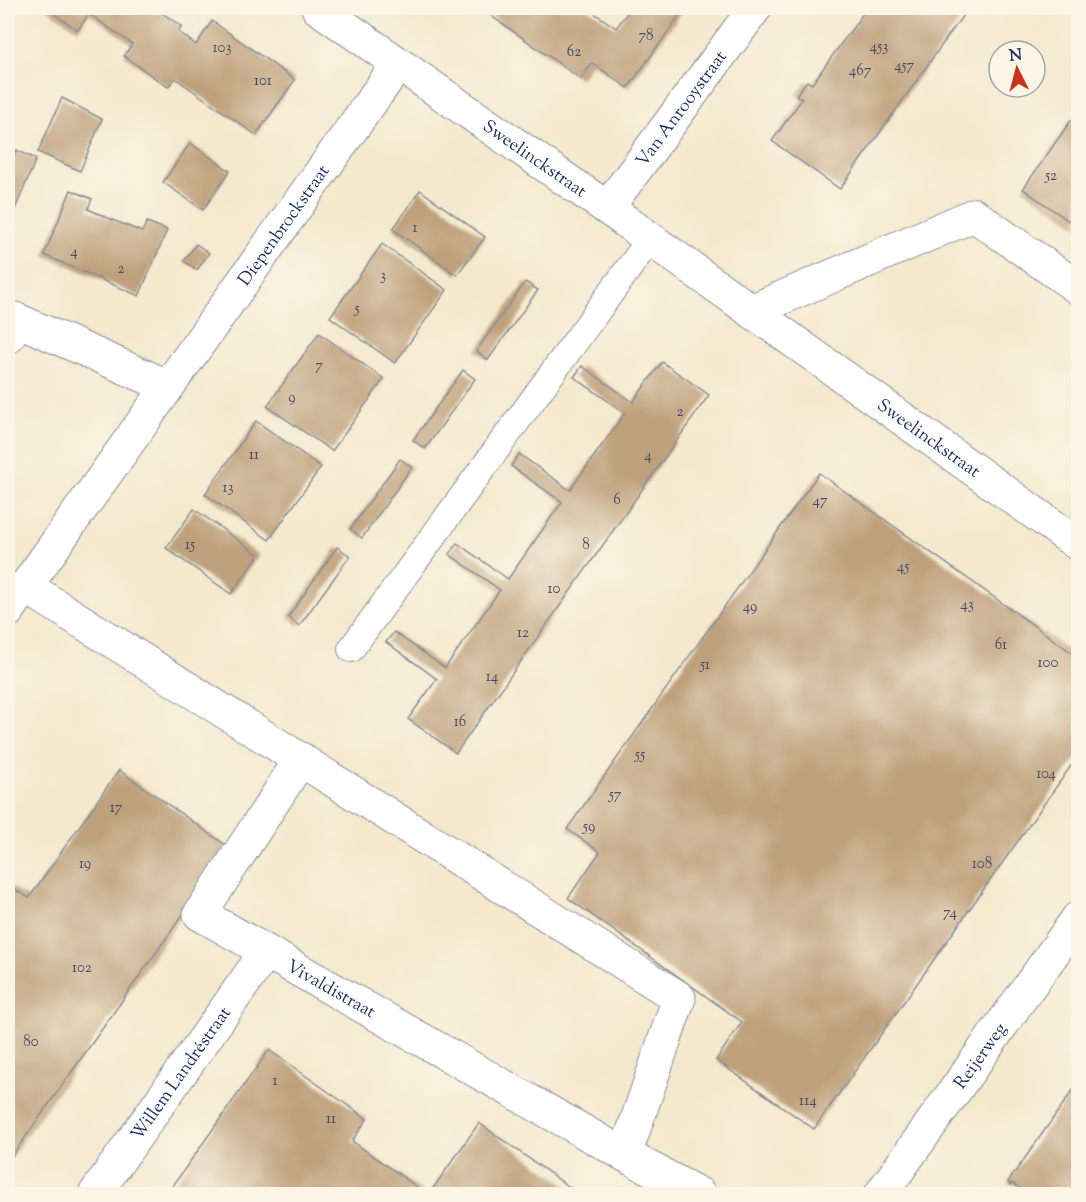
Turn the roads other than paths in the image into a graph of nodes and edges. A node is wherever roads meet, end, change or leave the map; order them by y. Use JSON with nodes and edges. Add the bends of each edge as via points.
{"nodes":[{"id":1,"x":318,"y":8,"type":"edge"},
{"id":2,"x":754,"y":8,"type":"edge"},
{"id":3,"x":398,"y":64,"type":"junction"},
{"id":4,"x":607,"y":208,"type":"junction"},
{"id":5,"x":650,"y":239,"type":"junction"},
{"id":6,"x":1078,"y":288,"type":"edge"},
{"id":7,"x":751,"y":311,"type":"junction"},
{"id":8,"x":10,"y":323,"type":"edge"},
{"id":9,"x":167,"y":386,"type":"junction"},
{"id":10,"x":1078,"y":544,"type":"edge"},
{"id":11,"x":16,"y":598,"type":"edge"},
{"id":12,"x":351,"y":649,"type":"dead end"},
{"id":13,"x":301,"y":759,"type":"junction"},
{"id":14,"x":1078,"y":918,"type":"edge"},
{"id":15,"x":266,"y":952,"type":"junction"},
{"id":16,"x":625,"y":1155,"type":"junction"},
{"id":17,"x":95,"y":1194,"type":"edge"},
{"id":18,"x":699,"y":1194,"type":"edge"},
{"id":19,"x":881,"y":1194,"type":"edge"}],
"edges":[{"from":1,"to":3,"type":"street","name":"Sweelinckstraat"},
{"from":2,"to":4,"type":"street","name":"Van Anrooystraat"},
{"from":3,"to":4,"type":"street","name":"Sweelinckstraat"},
{"from":3,"to":9,"type":"street","name":"Diepenbrockstraat"},
{"from":4,"to":5,"type":"street","name":"Sweelinckstraat"},
{"from":5,"to":7,"type":"street","name":"Sweelinckstraat"},
{"from":5,"to":12,"type":"lane"},
{"from":6,"to":7,"type":"street","via":[[974,215]]},
{"from":7,"to":10,"type":"street","name":"Sweelinckstraat"},
{"from":8,"to":9,"type":"street"},
{"from":9,"to":11,"type":"street","name":"Diepenbrockstraat"},
{"from":11,"to":13,"type":"street"},
{"from":13,"to":15,"type":"street","name":"Vivaldistraat","via":[[200,914]]},
{"from":13,"to":16,"type":"street","via":[[679,998]]},
{"from":14,"to":19,"type":"street","name":"Reijerweg"},
{"from":15,"to":16,"type":"street","name":"Vivaldistraat"},
{"from":15,"to":17,"type":"street","name":"Willem Landréstraat"},
{"from":16,"to":18,"type":"street","name":"Vivaldistraat"}]}
